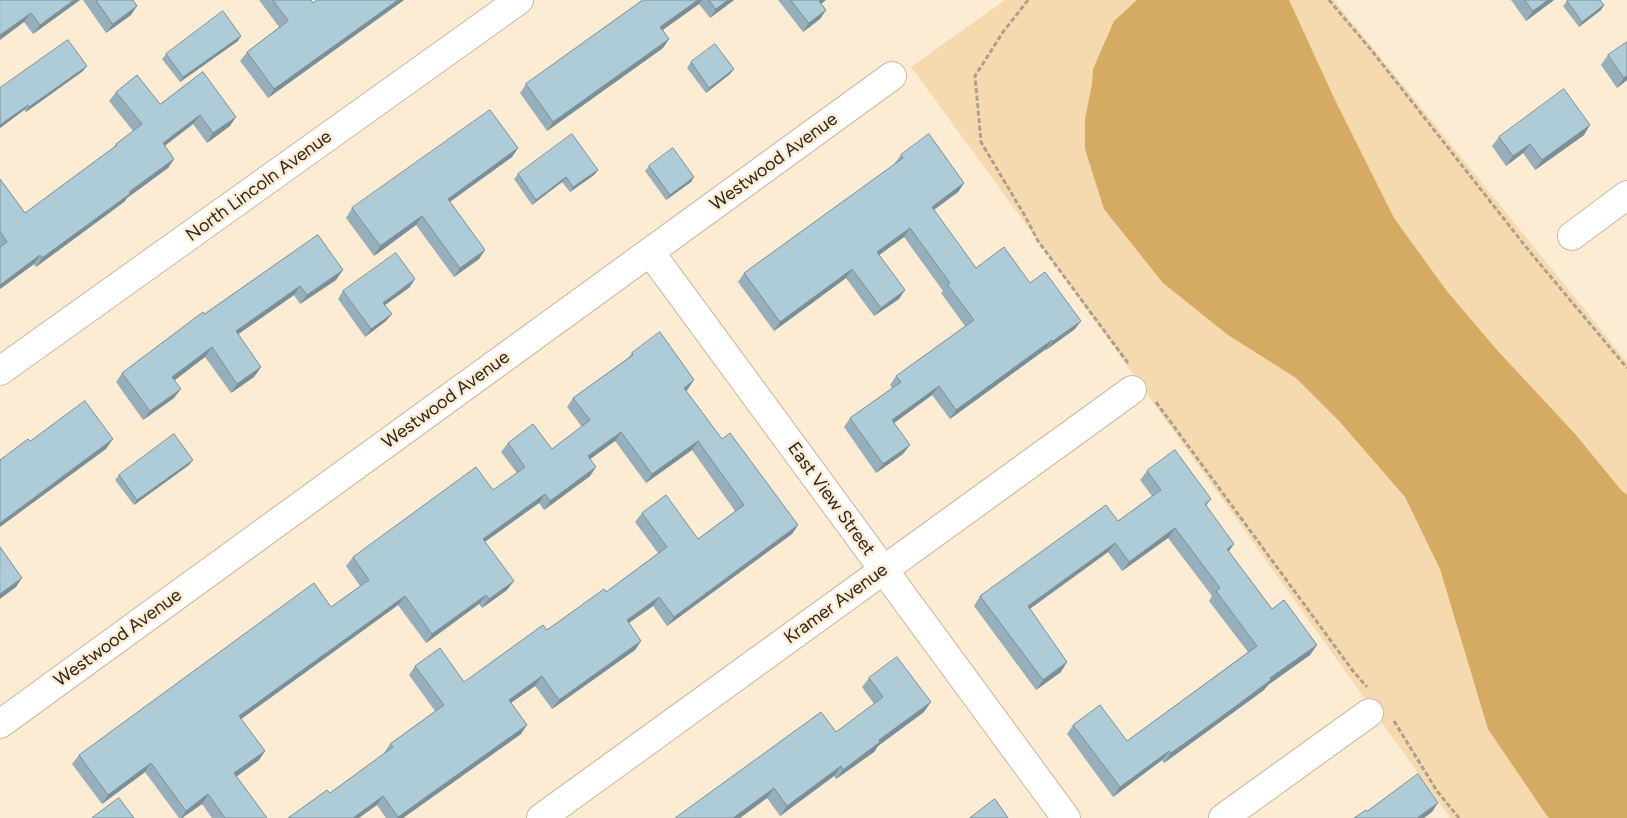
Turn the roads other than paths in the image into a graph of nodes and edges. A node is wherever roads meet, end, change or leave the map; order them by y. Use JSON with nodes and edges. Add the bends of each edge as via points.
{"nodes":[{"id":1,"x":519,"y":0,"type":"edge"},
{"id":2,"x":892,"y":76,"type":"dead end"},
{"id":3,"x":1627,"y":195,"type":"edge"},
{"id":4,"x":1572,"y":236,"type":"dead end"},
{"id":5,"x":650,"y":252,"type":"junction"},
{"id":6,"x":0,"y":371,"type":"edge"},
{"id":7,"x":1139,"y":386,"type":"road end"},
{"id":8,"x":884,"y":570,"type":"junction"},
{"id":9,"x":1377,"y":707,"type":"road end"},
{"id":10,"x":0,"y":724,"type":"edge"},
{"id":11,"x":541,"y":818,"type":"edge"},
{"id":12,"x":1066,"y":818,"type":"edge"},
{"id":13,"x":1224,"y":818,"type":"edge"}],
"edges":[{"from":1,"to":6,"type":"street","name":"North Lincoln Avenue"},
{"from":2,"to":5,"type":"street","name":"Westwood Avenue"},
{"from":3,"to":4,"type":"street"},
{"from":5,"to":8,"type":"street","name":"East View Street"},
{"from":5,"to":10,"type":"street","name":"Westwood Avenue"},
{"from":7,"to":8,"type":"street","name":"Kramer Avenue"},
{"from":8,"to":11,"type":"street","name":"Kramer Avenue"},
{"from":8,"to":12,"type":"street","name":"East View Street"},
{"from":9,"to":13,"type":"street"}]}
